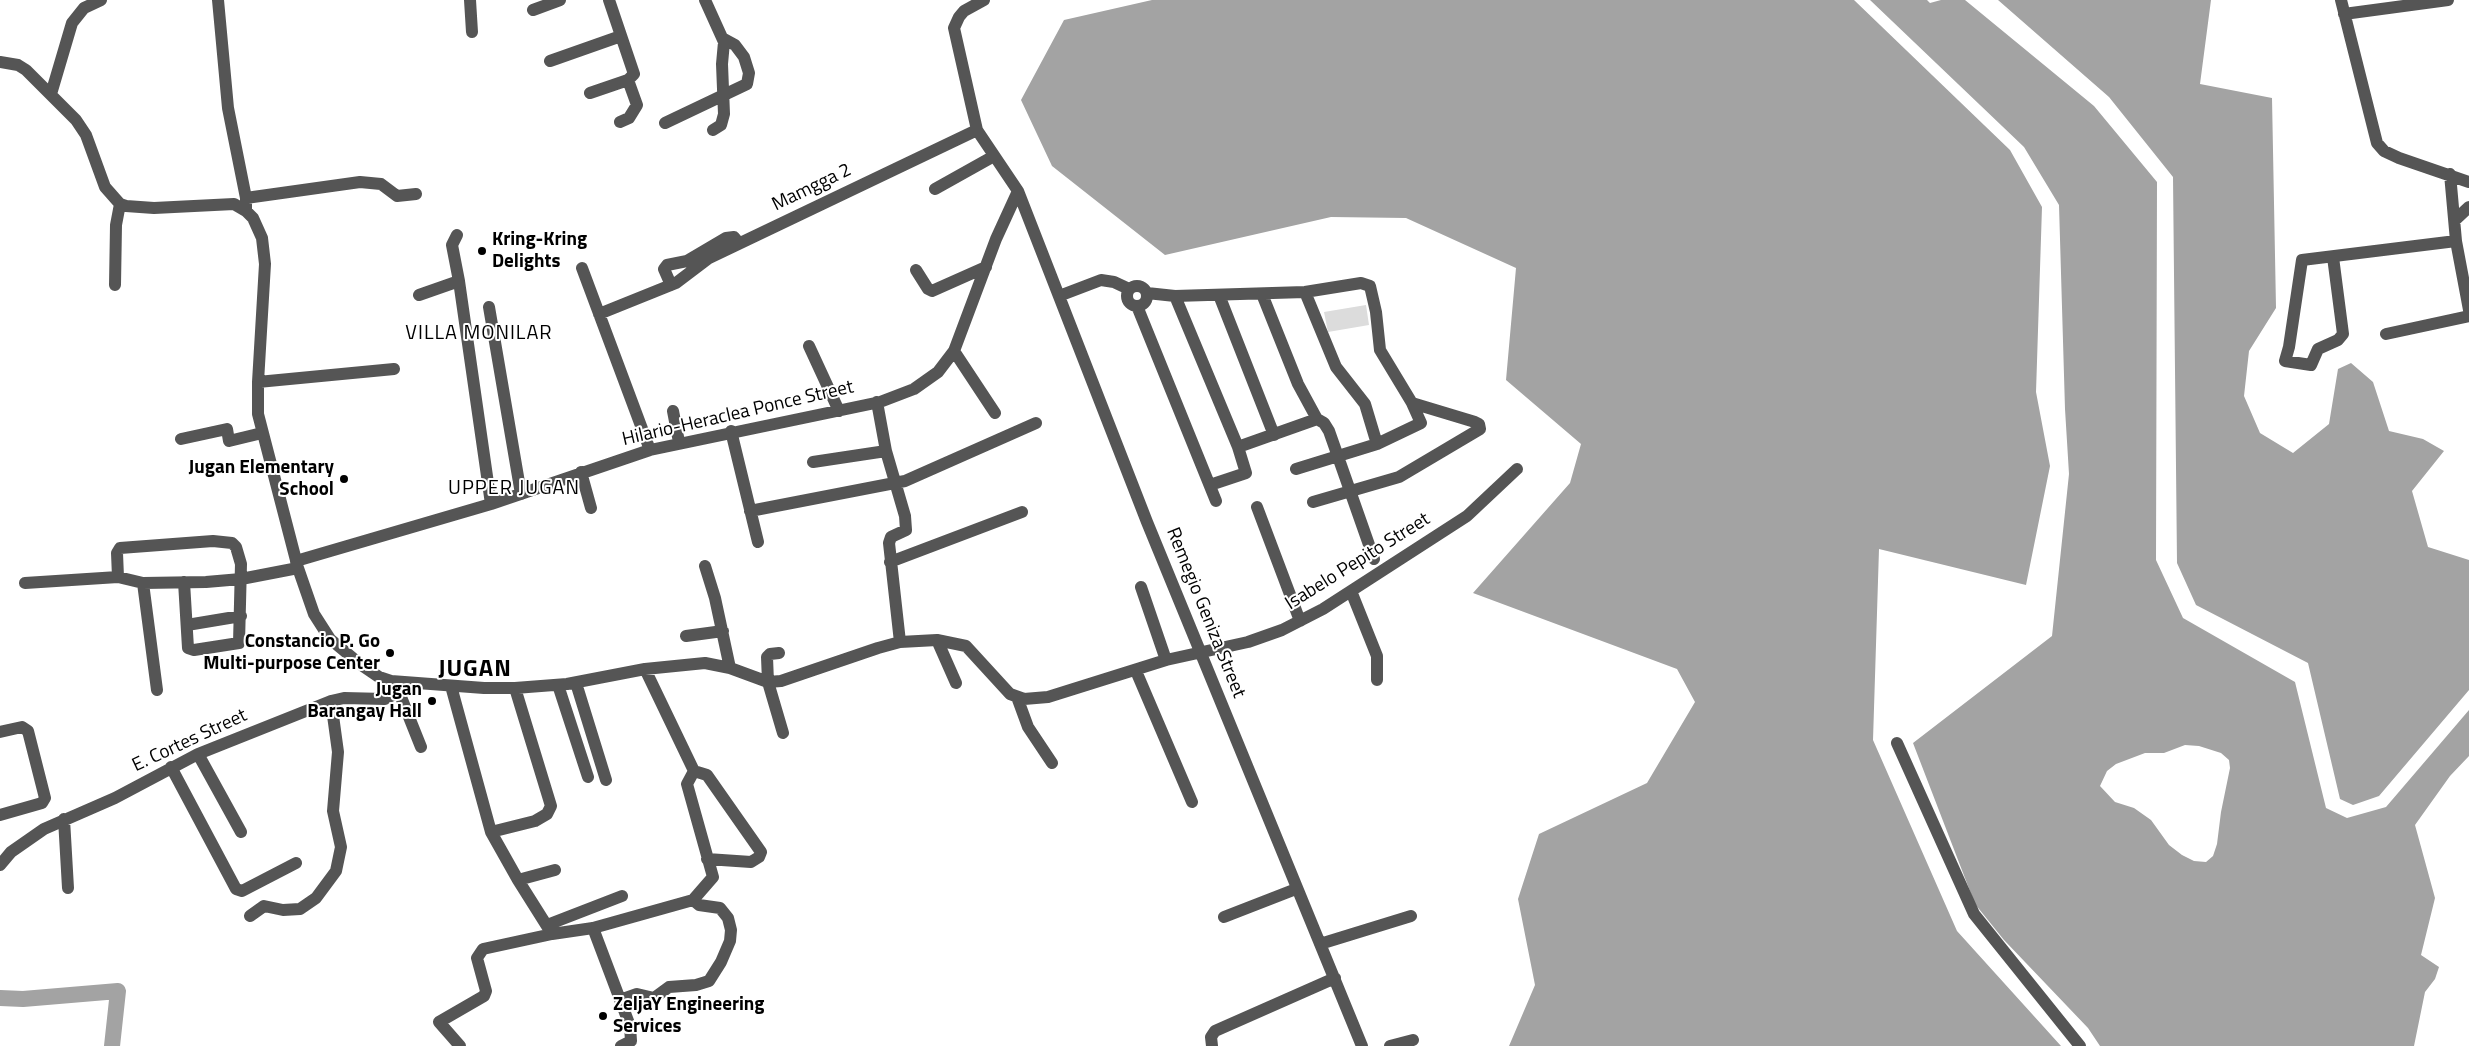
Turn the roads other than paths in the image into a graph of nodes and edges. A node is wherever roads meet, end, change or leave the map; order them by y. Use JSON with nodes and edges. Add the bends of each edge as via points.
{"nodes":[{"id":1,"x":101,"y":0,"type":"edge"},
{"id":2,"x":218,"y":0,"type":"edge"},
{"id":3,"x":470,"y":0,"type":"edge"},
{"id":4,"x":560,"y":0,"type":"edge"},
{"id":5,"x":609,"y":0,"type":"edge"},
{"id":6,"x":705,"y":0,"type":"edge"},
{"id":7,"x":984,"y":0,"type":"edge"},
{"id":8,"x":2341,"y":0,"type":"edge"},
{"id":9,"x":2448,"y":0,"type":"edge"},
{"id":10,"x":533,"y":10,"type":"dead end"},
{"id":11,"x":2344,"y":14,"type":"junction"},
{"id":12,"x":472,"y":32,"type":"dead end"},
{"id":13,"x":621,"y":36,"type":"junction"},
{"id":14,"x":724,"y":39,"type":"junction"},
{"id":15,"x":550,"y":61,"type":"dead end"},
{"id":16,"x":0,"y":62,"type":"edge"},
{"id":17,"x":628,"y":80,"type":"junction"},
{"id":18,"x":590,"y":93,"type":"dead end"},
{"id":19,"x":50,"y":94,"type":"junction"},
{"id":20,"x":722,"y":94,"type":"junction"},
{"id":21,"x":620,"y":122,"type":"dead end"},
{"id":22,"x":665,"y":123,"type":"dead end"},
{"id":23,"x":713,"y":130,"type":"dead end"},
{"id":24,"x":977,"y":130,"type":"junction"},
{"id":25,"x":994,"y":156,"type":"junction"},
{"id":26,"x":2450,"y":174,"type":"junction"},
{"id":27,"x":2469,"y":182,"type":"edge"},
{"id":28,"x":935,"y":189,"type":"dead end"},
{"id":29,"x":1018,"y":192,"type":"junction"},
{"id":30,"x":416,"y":194,"type":"dead end"},
{"id":31,"x":246,"y":198,"type":"junction"},
{"id":32,"x":120,"y":204,"type":"junction"},
{"id":33,"x":2469,"y":207,"type":"edge"},
{"id":34,"x":246,"y":211,"type":"junction"},
{"id":35,"x":2455,"y":220,"type":"junction"},
{"id":36,"x":457,"y":235,"type":"dead end"},
{"id":37,"x":2456,"y":241,"type":"junction"},
{"id":38,"x":739,"y":244,"type":"junction"},
{"id":39,"x":2333,"y":256,"type":"junction"},
{"id":40,"x":986,"y":267,"type":"junction"},
{"id":41,"x":582,"y":268,"type":"dead end"},
{"id":42,"x":916,"y":270,"type":"dead end"},
{"id":43,"x":459,"y":281,"type":"junction"},
{"id":44,"x":115,"y":285,"type":"dead end"},
{"id":45,"x":671,"y":286,"type":"junction"},
{"id":46,"x":1129,"y":289,"type":"junction"},
{"id":47,"x":1305,"y":292,"type":"junction"},
{"id":48,"x":1146,"y":293,"type":"junction"},
{"id":49,"x":419,"y":294,"type":"dead end"},
{"id":50,"x":1262,"y":294,"type":"junction"},
{"id":51,"x":1219,"y":295,"type":"junction"},
{"id":52,"x":1059,"y":296,"type":"junction"},
{"id":53,"x":1175,"y":296,"type":"junction"},
{"id":54,"x":1137,"y":306,"type":"junction"},
{"id":55,"x":489,"y":308,"type":"dead end"},
{"id":56,"x":2469,"y":310,"type":"edge"},
{"id":57,"x":599,"y":314,"type":"junction"},
{"id":58,"x":2469,"y":316,"type":"edge"},
{"id":59,"x":2386,"y":334,"type":"dead end"},
{"id":60,"x":809,"y":346,"type":"dead end"},
{"id":61,"x":954,"y":351,"type":"junction"},
{"id":62,"x":394,"y":369,"type":"dead end"},
{"id":63,"x":258,"y":382,"type":"junction"},
{"id":64,"x":877,"y":402,"type":"junction"},
{"id":65,"x":1412,"y":403,"type":"junction"},
{"id":66,"x":673,"y":411,"type":"dead end"},
{"id":67,"x":839,"y":411,"type":"junction"},
{"id":68,"x":995,"y":412,"type":"dead end"},
{"id":69,"x":1441,"y":413,"type":"junction"},
{"id":70,"x":1316,"y":419,"type":"junction"},
{"id":71,"x":1420,"y":423,"type":"junction"},
{"id":72,"x":1036,"y":424,"type":"dead end"},
{"id":73,"x":731,"y":431,"type":"junction"},
{"id":74,"x":262,"y":433,"type":"junction"},
{"id":75,"x":1274,"y":435,"type":"junction"},
{"id":76,"x":181,"y":439,"type":"dead end"},
{"id":77,"x":679,"y":442,"type":"junction"},
{"id":78,"x":1377,"y":444,"type":"junction"},
{"id":79,"x":1238,"y":447,"type":"junction"},
{"id":80,"x":650,"y":450,"type":"junction"},
{"id":81,"x":886,"y":452,"type":"junction"},
{"id":82,"x":1338,"y":454,"type":"junction"},
{"id":83,"x":813,"y":462,"type":"dead end"},
{"id":84,"x":1296,"y":469,"type":"dead end"},
{"id":85,"x":1517,"y":469,"type":"dead end"},
{"id":86,"x":581,"y":472,"type":"junction"},
{"id":87,"x":895,"y":484,"type":"junction"},
{"id":88,"x":1210,"y":485,"type":"junction"},
{"id":89,"x":1350,"y":490,"type":"junction"},
{"id":90,"x":521,"y":494,"type":"junction"},
{"id":91,"x":1216,"y":501,"type":"dead end"},
{"id":92,"x":1313,"y":502,"type":"dead end"},
{"id":93,"x":491,"y":504,"type":"junction"},
{"id":94,"x":1257,"y":507,"type":"dead end"},
{"id":95,"x":591,"y":508,"type":"dead end"},
{"id":96,"x":750,"y":511,"type":"junction"},
{"id":97,"x":1022,"y":512,"type":"dead end"},
{"id":98,"x":758,"y":542,"type":"dead end"},
{"id":99,"x":1374,"y":560,"type":"dead end"},
{"id":100,"x":890,"y":562,"type":"junction"},
{"id":101,"x":297,"y":565,"type":"junction"},
{"id":102,"x":705,"y":566,"type":"dead end"},
{"id":103,"x":118,"y":577,"type":"junction"},
{"id":104,"x":241,"y":579,"type":"junction"},
{"id":105,"x":184,"y":582,"type":"junction"},
{"id":106,"x":25,"y":583,"type":"dead end"},
{"id":107,"x":143,"y":583,"type":"junction"},
{"id":108,"x":1141,"y":587,"type":"dead end"},
{"id":109,"x":1351,"y":591,"type":"junction"},
{"id":110,"x":241,"y":616,"type":"junction"},
{"id":111,"x":1300,"y":621,"type":"junction"},
{"id":112,"x":187,"y":625,"type":"junction"},
{"id":113,"x":723,"y":631,"type":"junction"},
{"id":114,"x":686,"y":636,"type":"dead end"},
{"id":115,"x":937,"y":640,"type":"junction"},
{"id":116,"x":900,"y":642,"type":"junction"},
{"id":117,"x":779,"y":652,"type":"dead end"},
{"id":118,"x":1200,"y":652,"type":"junction"},
{"id":119,"x":1166,"y":660,"type":"junction"},
{"id":120,"x":730,"y":668,"type":"junction"},
{"id":121,"x":645,"y":669,"type":"junction"},
{"id":122,"x":1136,"y":671,"type":"junction"},
{"id":123,"x":1378,"y":680,"type":"dead end"},
{"id":124,"x":768,"y":682,"type":"junction"},
{"id":125,"x":576,"y":683,"type":"junction"},
{"id":126,"x":956,"y":683,"type":"dead end"},
{"id":127,"x":558,"y":685,"type":"junction"},
{"id":128,"x":451,"y":686,"type":"junction"},
{"id":129,"x":403,"y":688,"type":"junction"},
{"id":130,"x":515,"y":688,"type":"junction"},
{"id":131,"x":157,"y":690,"type":"dead end"},
{"id":132,"x":1017,"y":697,"type":"junction"},
{"id":133,"x":331,"y":700,"type":"junction"},
{"id":134,"x":0,"y":732,"type":"edge"},
{"id":135,"x":783,"y":733,"type":"dead end"},
{"id":136,"x":1898,"y":743,"type":"dead end"},
{"id":137,"x":421,"y":747,"type":"dead end"},
{"id":138,"x":198,"y":754,"type":"junction"},
{"id":139,"x":1052,"y":763,"type":"dead end"},
{"id":140,"x":171,"y":767,"type":"junction"},
{"id":141,"x":694,"y":771,"type":"junction"},
{"id":142,"x":588,"y":777,"type":"dead end"},
{"id":143,"x":606,"y":780,"type":"dead end"},
{"id":144,"x":1192,"y":802,"type":"dead end"},
{"id":145,"x":0,"y":815,"type":"edge"},
{"id":146,"x":64,"y":819,"type":"junction"},
{"id":147,"x":241,"y":832,"type":"dead end"},
{"id":148,"x":491,"y":832,"type":"junction"},
{"id":149,"x":707,"y":860,"type":"junction"},
{"id":150,"x":296,"y":863,"type":"dead end"},
{"id":151,"x":0,"y":865,"type":"edge"},
{"id":152,"x":555,"y":870,"type":"dead end"},
{"id":153,"x":518,"y":880,"type":"junction"},
{"id":154,"x":68,"y":888,"type":"dead end"},
{"id":155,"x":1296,"y":889,"type":"junction"},
{"id":156,"x":622,"y":896,"type":"dead end"},
{"id":157,"x":693,"y":900,"type":"junction"},
{"id":158,"x":250,"y":916,"type":"dead end"},
{"id":159,"x":1411,"y":916,"type":"dead end"},
{"id":160,"x":1224,"y":917,"type":"dead end"},
{"id":161,"x":593,"y":928,"type":"junction"},
{"id":162,"x":550,"y":930,"type":"junction"},
{"id":163,"x":1320,"y":944,"type":"junction"},
{"id":164,"x":1335,"y":978,"type":"junction"},
{"id":165,"x":620,"y":1000,"type":"junction"},
{"id":166,"x":1413,"y":1040,"type":"dead end"},
{"id":167,"x":628,"y":1044,"type":"edge"},
{"id":168,"x":1209,"y":1045,"type":"edge"},
{"id":169,"x":460,"y":1046,"type":"edge"},
{"id":170,"x":1362,"y":1046,"type":"edge"},
{"id":171,"x":1390,"y":1046,"type":"edge"},
{"id":172,"x":2080,"y":1046,"type":"edge"}],
"edges":[{"from":1,"to":19,"type":"street","via":[[84,8],[72,23]]},
{"from":2,"to":31,"type":"street","via":[[228,108]]},
{"from":3,"to":12,"type":"street"},
{"from":4,"to":10,"type":"street"},
{"from":5,"to":13,"type":"street"},
{"from":6,"to":14,"type":"street"},
{"from":7,"to":24,"type":"street","via":[[964,11],[954,28]]},
{"from":8,"to":11,"type":"street"},
{"from":9,"to":11,"type":"street"},
{"from":11,"to":26,"type":"street","via":[[2377,143],[2384,151]]},
{"from":13,"to":15,"type":"street"},
{"from":13,"to":17,"type":"street","via":[[634,70]]},
{"from":14,"to":20,"type":"street"},
{"from":14,"to":20,"type":"street","via":[[740,49],[750,78],[745,86]]},
{"from":16,"to":19,"type":"street","via":[[22,67]]},
{"from":17,"to":18,"type":"street"},
{"from":17,"to":21,"type":"street","via":[[636,105],[629,118]]},
{"from":19,"to":32,"type":"street","via":[[82,127],[105,187]]},
{"from":20,"to":22,"type":"street"},
{"from":20,"to":23,"type":"street","via":[[724,114],[721,125]]},
{"from":24,"to":25,"type":"street"},
{"from":24,"to":38,"type":"street","name":"Mamgga 2"},
{"from":25,"to":28,"type":"street"},
{"from":25,"to":29,"type":"street"},
{"from":26,"to":27,"type":"street"},
{"from":26,"to":35,"type":"street"},
{"from":29,"to":40,"type":"street","name":"Hilario-Heraclea Ponce Street"},
{"from":29,"to":52,"type":"street","name":"Remegio Geniza Street"},
{"from":30,"to":31,"type":"street","via":[[397,196],[381,184],[360,182]]},
{"from":31,"to":34,"type":"street"},
{"from":32,"to":34,"type":"street","via":[[154,208],[234,204]]},
{"from":32,"to":44,"type":"street"},
{"from":33,"to":35,"type":"street"},
{"from":34,"to":63,"type":"street","via":[[258,228],[264,248]]},
{"from":35,"to":37,"type":"street"},
{"from":36,"to":43,"type":"street","via":[[452,245]]},
{"from":37,"to":39,"type":"street"},
{"from":37,"to":56,"type":"street"},
{"from":38,"to":45,"type":"street","name":"Mamgga 2","via":[[708,258]]},
{"from":38,"to":45,"type":"street","via":[[734,237],[726,238],[687,261],[667,265],[664,269]]},
{"from":39,"to":39,"type":"street","via":[[2302,260],[2285,361],[2311,365],[2318,349],[2338,340],[2343,334]]},
{"from":40,"to":42,"type":"street","via":[[932,291]]},
{"from":40,"to":61,"type":"street","name":"Hilario-Heraclea Ponce Street"},
{"from":41,"to":57,"type":"street"},
{"from":43,"to":49,"type":"street"},
{"from":43,"to":93,"type":"street"},
{"from":45,"to":57,"type":"street","name":"Mamgga 2"},
{"from":46,"to":48,"type":"street","via":[[1139,286]]},
{"from":46,"to":52,"type":"street","via":[[1101,280]]},
{"from":46,"to":54,"type":"street","via":[[1128,302]]},
{"from":47,"to":50,"type":"street"},
{"from":47,"to":65,"type":"street","via":[[1361,282],[1370,286],[1380,350]]},
{"from":47,"to":78,"type":"street","via":[[1336,366],[1364,404]]},
{"from":48,"to":53,"type":"street"},
{"from":48,"to":54,"type":"street","via":[[1145,301]]},
{"from":50,"to":51,"type":"street"},
{"from":50,"to":70,"type":"street","via":[[1298,384]]},
{"from":51,"to":53,"type":"street"},
{"from":51,"to":75,"type":"street"},
{"from":52,"to":118,"type":"street","name":"Remegio Geniza Street"},
{"from":53,"to":79,"type":"street"},
{"from":54,"to":88,"type":"street"},
{"from":55,"to":90,"type":"street"},
{"from":57,"to":80,"type":"street"},
{"from":58,"to":59,"type":"street"},
{"from":60,"to":67,"type":"street"},
{"from":61,"to":64,"type":"street","name":"Hilario-Heraclea Ponce Street","via":[[926,381],[896,397]]},
{"from":61,"to":68,"type":"street"},
{"from":62,"to":63,"type":"street"},
{"from":63,"to":74,"type":"street","via":[[258,414]]},
{"from":64,"to":67,"type":"street","name":"Hilario-Heraclea Ponce Street"},
{"from":64,"to":81,"type":"street"},
{"from":65,"to":69,"type":"street"},
{"from":65,"to":71,"type":"street"},
{"from":66,"to":77,"type":"street"},
{"from":67,"to":73,"type":"street","name":"Hilario-Heraclea Ponce Street"},
{"from":69,"to":71,"type":"street"},
{"from":69,"to":89,"type":"street","via":[[1479,424],[1480,429],[1399,477]]},
{"from":70,"to":75,"type":"street"},
{"from":70,"to":82,"type":"street","via":[[1324,422]]},
{"from":71,"to":78,"type":"street"},
{"from":72,"to":87,"type":"street"},
{"from":73,"to":77,"type":"street","name":"Hilario-Heraclea Ponce Street"},
{"from":73,"to":96,"type":"street"},
{"from":74,"to":76,"type":"street","via":[[229,441],[227,429]]},
{"from":74,"to":101,"type":"street"},
{"from":75,"to":79,"type":"street"},
{"from":77,"to":80,"type":"street","name":"Hilario-Heraclea Ponce Street"},
{"from":78,"to":82,"type":"street"},
{"from":79,"to":88,"type":"street","via":[[1246,473]]},
{"from":80,"to":86,"type":"street","name":"Hilario-Heraclea Ponce Street"},
{"from":81,"to":83,"type":"street"},
{"from":81,"to":87,"type":"street"},
{"from":82,"to":84,"type":"street"},
{"from":82,"to":89,"type":"street"},
{"from":85,"to":109,"type":"street","name":"Isabelo Pepito Street","via":[[1467,516]]},
{"from":86,"to":90,"type":"street","name":"Hilario-Heraclea Ponce Street"},
{"from":86,"to":95,"type":"street"},
{"from":87,"to":96,"type":"street"},
{"from":87,"to":100,"type":"street","via":[[906,530],[889,540]]},
{"from":88,"to":91,"type":"street"},
{"from":89,"to":92,"type":"street"},
{"from":89,"to":99,"type":"street"},
{"from":90,"to":93,"type":"street","name":"Hilario-Heraclea Ponce Street"},
{"from":93,"to":101,"type":"street","name":"Hilario-Heraclea Ponce Street"},
{"from":94,"to":111,"type":"street"},
{"from":96,"to":98,"type":"street"},
{"from":97,"to":100,"type":"street"},
{"from":100,"to":116,"type":"street"},
{"from":101,"to":104,"type":"street","name":"Hilario-Heraclea Ponce Street"},
{"from":101,"to":129,"type":"street","via":[[314,614],[330,639],[379,677]]},
{"from":102,"to":113,"type":"street"},
{"from":103,"to":104,"type":"street","via":[[117,553],[120,548],[220,541],[236,547]]},
{"from":103,"to":106,"type":"street","name":"Hilario-Heraclea Ponce Street"},
{"from":103,"to":107,"type":"street","name":"Hilario-Heraclea Ponce Street"},
{"from":104,"to":105,"type":"street","name":"Hilario-Heraclea Ponce Street"},
{"from":104,"to":110,"type":"street"},
{"from":105,"to":107,"type":"street","name":"Hilario-Heraclea Ponce Street"},
{"from":105,"to":112,"type":"street"},
{"from":107,"to":131,"type":"street"},
{"from":108,"to":119,"type":"street"},
{"from":109,"to":111,"type":"street","name":"Isabelo Pepito Street"},
{"from":109,"to":123,"type":"street","via":[[1377,656]]},
{"from":110,"to":112,"type":"street"},
{"from":110,"to":112,"type":"street","via":[[240,643],[194,650],[188,648]]},
{"from":111,"to":118,"type":"street","name":"Isabelo Pepito Street","via":[[1263,638]]},
{"from":113,"to":114,"type":"street"},
{"from":113,"to":120,"type":"street"},
{"from":115,"to":116,"type":"street"},
{"from":115,"to":126,"type":"street"},
{"from":115,"to":132,"type":"street","via":[[966,646],[1007,692]]},
{"from":116,"to":124,"type":"street","via":[[781,681]]},
{"from":117,"to":124,"type":"street","via":[[767,657]]},
{"from":118,"to":119,"type":"street","name":"Isabelo Pepito Street"},
{"from":118,"to":155,"type":"street","name":"Remegio Geniza Street"},
{"from":119,"to":122,"type":"street","name":"Isabelo Pepito Street"},
{"from":120,"to":121,"type":"street","via":[[705,663]]},
{"from":120,"to":124,"type":"street"},
{"from":121,"to":125,"type":"street"},
{"from":121,"to":141,"type":"street"},
{"from":122,"to":132,"type":"street","name":"Isabelo Pepito Street","via":[[1048,697],[1034,700]]},
{"from":122,"to":144,"type":"street"},
{"from":124,"to":135,"type":"street"},
{"from":125,"to":127,"type":"street"},
{"from":125,"to":143,"type":"street"},
{"from":127,"to":130,"type":"street"},
{"from":127,"to":142,"type":"street"},
{"from":128,"to":129,"type":"street"},
{"from":128,"to":130,"type":"street"},
{"from":128,"to":148,"type":"street"},
{"from":129,"to":133,"type":"street","name":"E. Cortes Street","via":[[379,700]]},
{"from":129,"to":137,"type":"street"},
{"from":130,"to":148,"type":"street","via":[[551,806],[548,814],[535,822]]},
{"from":132,"to":139,"type":"street","via":[[1028,727]]},
{"from":133,"to":138,"type":"street","name":"E. Cortes Street"},
{"from":133,"to":158,"type":"street","via":[[338,752],[333,811],[342,848],[336,871],[316,898],[300,909],[264,906]]},
{"from":134,"to":145,"type":"street","via":[[22,727],[28,731],[45,798],[42,803]]},
{"from":136,"to":172,"type":"street","via":[[1974,914]]},
{"from":138,"to":140,"type":"street","name":"E. Cortes Street"},
{"from":138,"to":147,"type":"street"},
{"from":140,"to":146,"type":"street","name":"E. Cortes Street","via":[[128,792]]},
{"from":140,"to":150,"type":"street","via":[[236,889],[242,891]]},
{"from":141,"to":149,"type":"street","via":[[687,784]]},
{"from":141,"to":149,"type":"street","via":[[707,776],[761,852],[751,862]]},
{"from":146,"to":151,"type":"street","name":"E. Cortes Street","via":[[21,844]]},
{"from":146,"to":154,"type":"street"},
{"from":148,"to":153,"type":"street"},
{"from":149,"to":157,"type":"street","via":[[713,877]]},
{"from":152,"to":153,"type":"street"},
{"from":153,"to":162,"type":"street"},
{"from":155,"to":160,"type":"street"},
{"from":155,"to":163,"type":"street","name":"Remegio Geniza Street"},
{"from":156,"to":162,"type":"street"},
{"from":157,"to":161,"type":"street"},
{"from":157,"to":165,"type":"street","via":[[699,906],[720,908],[728,918],[731,930],[721,962],[708,981],[669,987],[654,998],[637,994]]},
{"from":159,"to":163,"type":"street"},
{"from":161,"to":162,"type":"street"},
{"from":161,"to":165,"type":"street"},
{"from":162,"to":169,"type":"street","via":[[479,953],[477,958],[486,991],[484,996],[439,1022]]},
{"from":163,"to":164,"type":"street","name":"Remegio Geniza Street"},
{"from":164,"to":168,"type":"street","via":[[1215,1031]]},
{"from":164,"to":170,"type":"street","name":"Remegio Geniza Street"},
{"from":165,"to":167,"type":"street","via":[[630,1026]]},
{"from":166,"to":171,"type":"street"}]}
